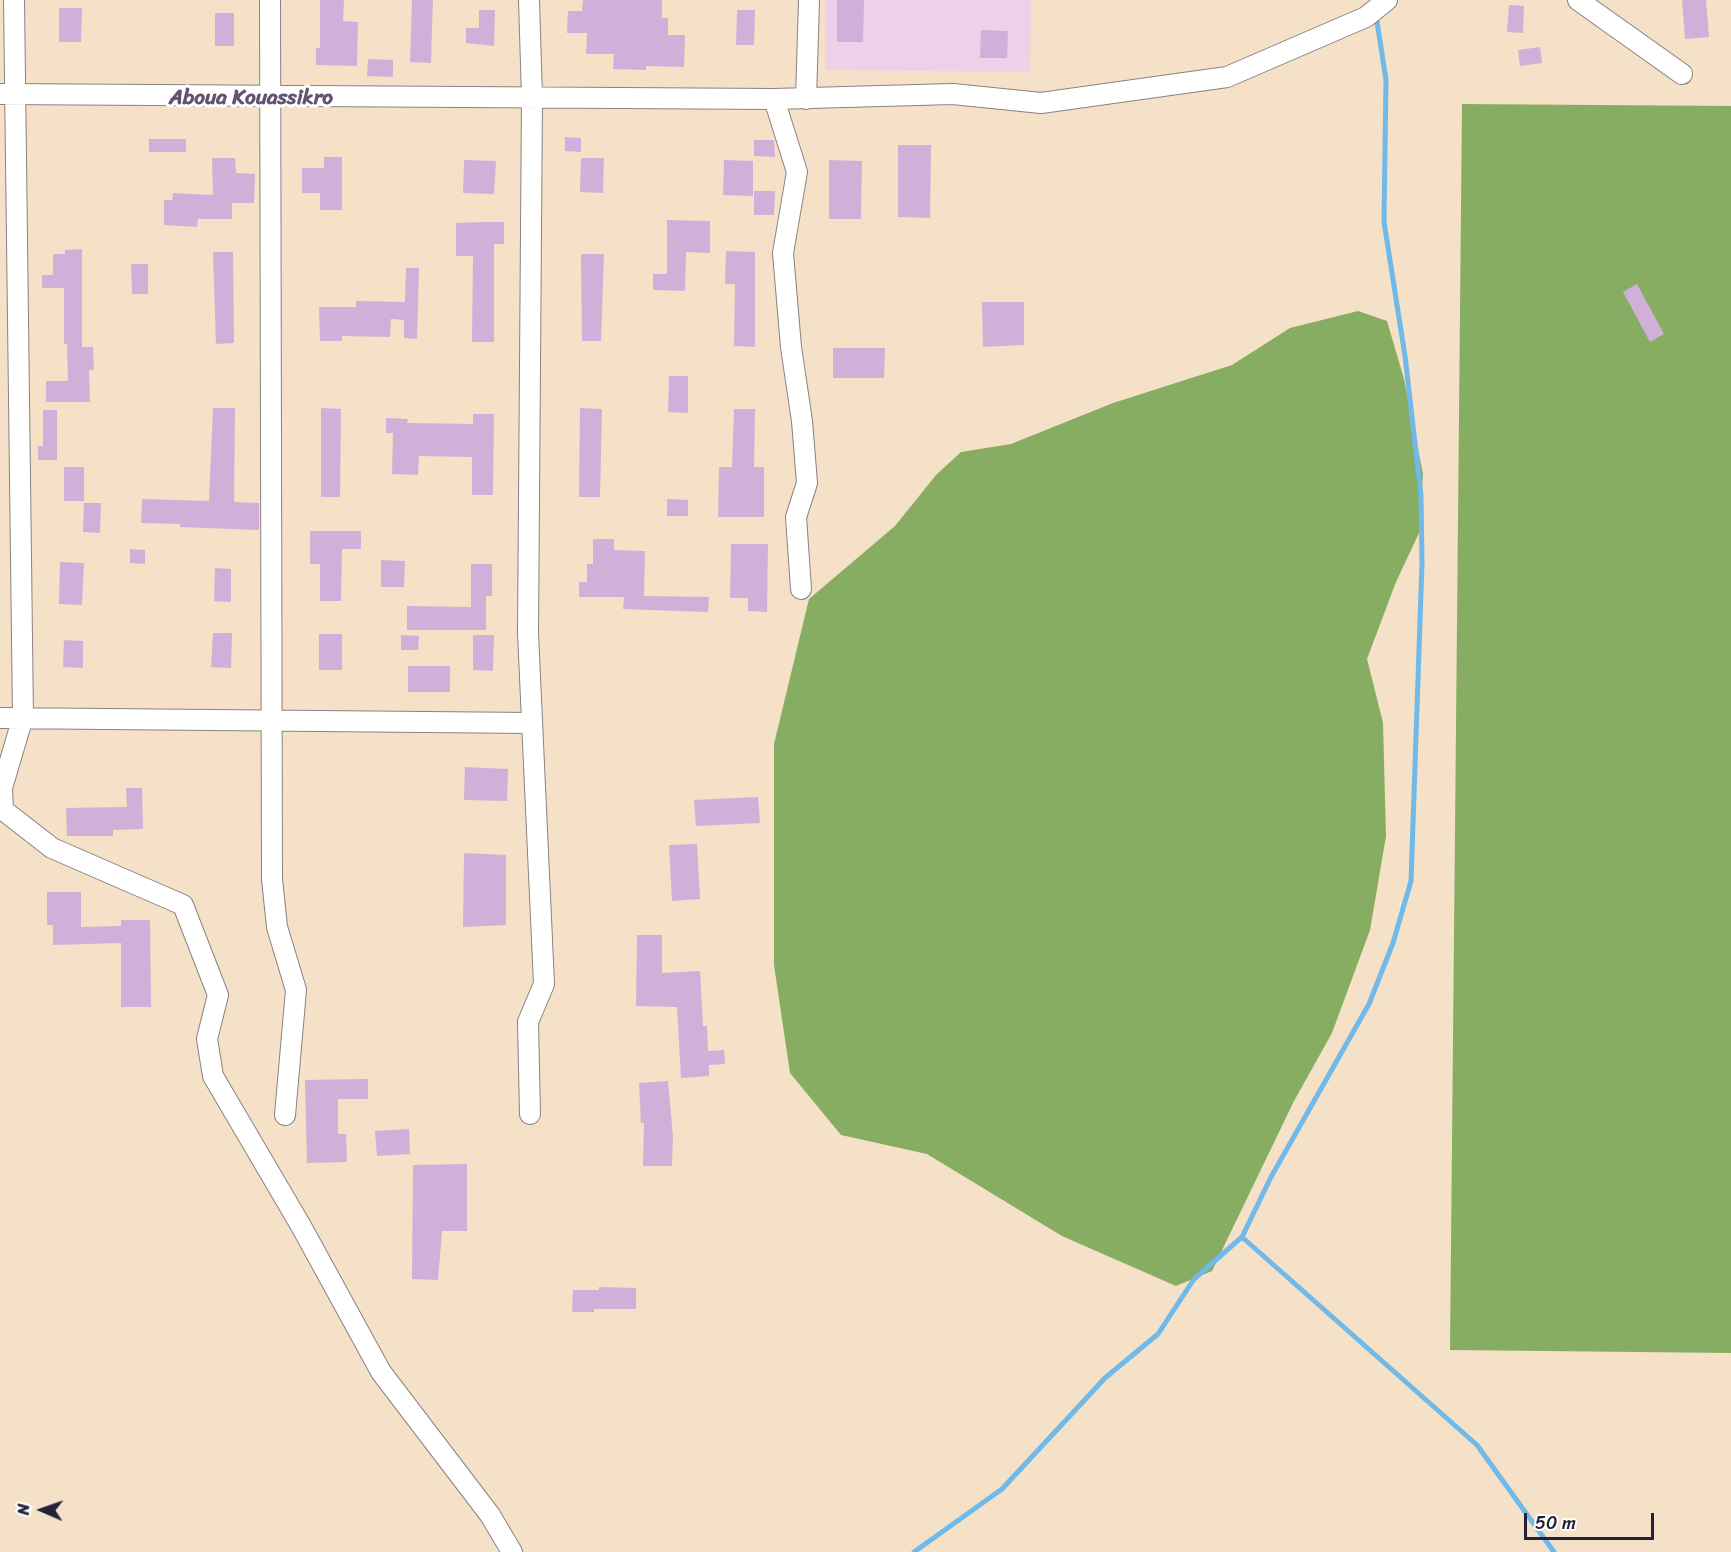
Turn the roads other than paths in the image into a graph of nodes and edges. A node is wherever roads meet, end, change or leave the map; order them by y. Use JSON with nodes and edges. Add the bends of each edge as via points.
{"nodes":[{"id":1,"x":14,"y":0,"type":"edge"},
{"id":2,"x":270,"y":0,"type":"edge"},
{"id":3,"x":529,"y":0,"type":"edge"},
{"id":4,"x":809,"y":0,"type":"edge"},
{"id":5,"x":1387,"y":0,"type":"edge"},
{"id":6,"x":1578,"y":0,"type":"edge"},
{"id":7,"x":1682,"y":74,"type":"dead end"},
{"id":8,"x":7,"y":94,"type":"edge"},
{"id":9,"x":270,"y":96,"type":"junction"},
{"id":10,"x":532,"y":97,"type":"junction"},
{"id":11,"x":774,"y":99,"type":"junction"},
{"id":12,"x":806,"y":99,"type":"junction"},
{"id":13,"x":801,"y":589,"type":"dead end"},
{"id":14,"x":23,"y":717,"type":"junction"},
{"id":15,"x":0,"y":718,"type":"edge"},
{"id":16,"x":272,"y":721,"type":"junction"},
{"id":17,"x":531,"y":723,"type":"junction"},
{"id":18,"x":530,"y":1114,"type":"dead end"},
{"id":19,"x":285,"y":1115,"type":"dead end"},
{"id":20,"x":512,"y":1552,"type":"edge"}],
"edges":[{"from":1,"to":8,"type":"street"},
{"from":2,"to":9,"type":"street"},
{"from":3,"to":10,"type":"street"},
{"from":4,"to":12,"type":"street"},
{"from":5,"to":12,"type":"street","via":[[1366,17],[1227,77],[1041,103],[953,94]]},
{"from":6,"to":7,"type":"street"},
{"from":8,"to":9,"type":"street"},
{"from":8,"to":14,"type":"street"},
{"from":9,"to":10,"type":"street"},
{"from":9,"to":16,"type":"street"},
{"from":10,"to":11,"type":"street"},
{"from":10,"to":17,"type":"street","via":[[528,633]]},
{"from":11,"to":12,"type":"street"},
{"from":11,"to":13,"type":"street","via":[[797,172],[783,252],[807,483],[796,516]]},
{"from":14,"to":15,"type":"street"},
{"from":14,"to":16,"type":"street"},
{"from":14,"to":20,"type":"street","via":[[2,788],[3,810],[52,848],[183,905],[218,995],[207,1039],[213,1076],[381,1372],[489,1515]]},
{"from":16,"to":17,"type":"street"},
{"from":16,"to":19,"type":"street","via":[[272,879],[277,927],[296,990]]},
{"from":17,"to":18,"type":"street","via":[[544,984],[528,1022]]}]}
